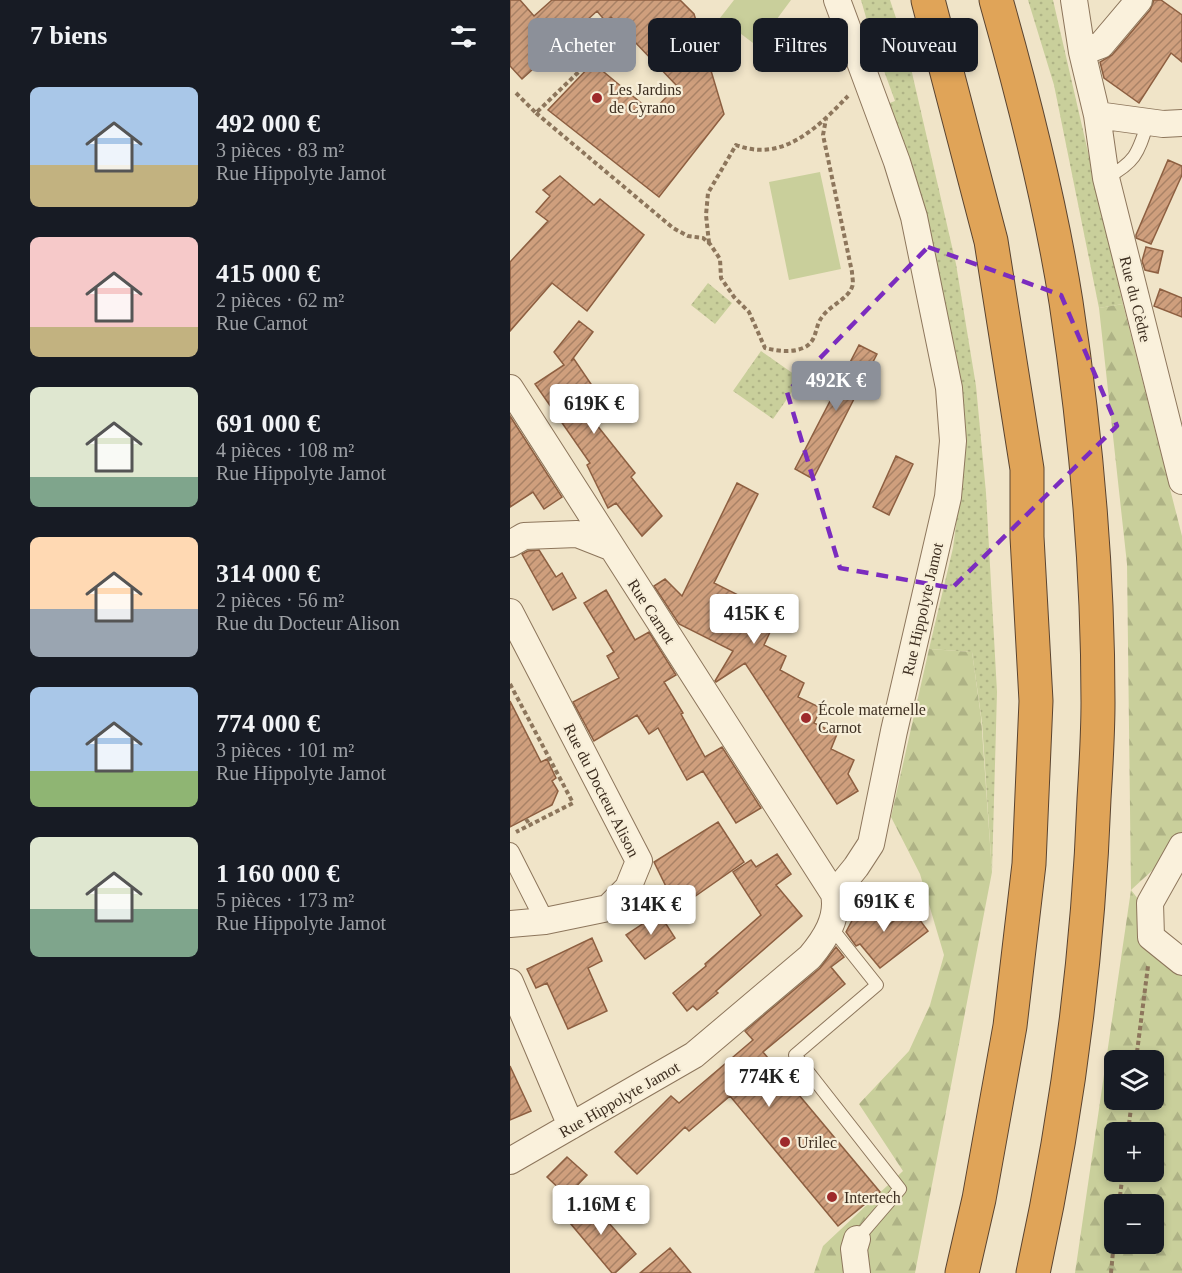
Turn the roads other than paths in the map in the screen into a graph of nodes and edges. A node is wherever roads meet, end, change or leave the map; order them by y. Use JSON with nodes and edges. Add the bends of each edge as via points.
{"nodes":[{"id":1,"x":837,"y":0,"type":"edge"},
{"id":2,"x":928,"y":0,"type":"edge"},
{"id":3,"x":996,"y":0,"type":"edge"},
{"id":4,"x":1074,"y":0,"type":"edge"},
{"id":5,"x":1139,"y":0,"type":"edge"},
{"id":6,"x":1082,"y":52,"type":"junction"},
{"id":7,"x":1096,"y":115,"type":"junction"},
{"id":8,"x":1148,"y":122,"type":"junction"},
{"id":9,"x":1182,"y":123,"type":"edge"},
{"id":10,"x":1106,"y":178,"type":"junction"},
{"id":11,"x":510,"y":388,"type":"edge"},
{"id":12,"x":1182,"y":481,"type":"edge"},
{"id":13,"x":515,"y":532,"type":"edge"},
{"id":14,"x":610,"y":547,"type":"junction"},
{"id":15,"x":510,"y":612,"type":"edge"},
{"id":16,"x":1182,"y":846,"type":"edge"},
{"id":17,"x":510,"y":852,"type":"edge"},
{"id":18,"x":834,"y":894,"type":"junction"},
{"id":19,"x":545,"y":921,"type":"junction"},
{"id":20,"x":510,"y":924,"type":"edge"},
{"id":21,"x":830,"y":926,"type":"junction"},
{"id":22,"x":1182,"y":962,"type":"edge"},
{"id":23,"x":510,"y":982,"type":"edge"},
{"id":24,"x":515,"y":1009,"type":"edge"},
{"id":25,"x":571,"y":1126,"type":"junction"},
{"id":26,"x":510,"y":1161,"type":"edge"},
{"id":27,"x":857,"y":1239,"type":"joint"},
{"id":28,"x":857,"y":1273,"type":"edge"},
{"id":29,"x":962,"y":1273,"type":"edge"},
{"id":30,"x":1032,"y":1273,"type":"edge"}],
"edges":[{"from":1,"to":18,"type":"street","name":"Rue Hippolyte Jamot","via":[[914,217],[949,388],[953,441],[948,497],[871,844]]},
{"from":2,"to":29,"type":"highway","via":[[991,241],[1027,469],[1036,701],[1029,864],[1010,1026]]},
{"from":3,"to":30,"type":"highway","via":[[1046,202],[1065,302],[1089,488],[1098,704],[1092,870],[1076,1030],[1046,1214]]},
{"from":4,"to":6,"type":"street","name":"Rue du Cèdre"},
{"from":5,"to":6,"type":"street","via":[[1101,45]]},
{"from":6,"to":7,"type":"street","name":"Rue du Cèdre"},
{"from":7,"to":8,"type":"street"},
{"from":7,"to":10,"type":"street","name":"Rue du Cèdre"},
{"from":8,"to":9,"type":"street"},
{"from":8,"to":10,"type":"lane","via":[[1133,159]]},
{"from":10,"to":12,"type":"street","name":"Rue du Cèdre"},
{"from":11,"to":14,"type":"street","name":"Rue Carnot"},
{"from":13,"to":14,"type":"street","via":[[578,534]]},
{"from":14,"to":18,"type":"street","name":"Rue Carnot"},
{"from":15,"to":19,"type":"street","name":"Rue du Docteur Alison","via":[[639,861],[628,888],[608,908]]},
{"from":16,"to":22,"type":"street","via":[[1150,903],[1151,937]]},
{"from":17,"to":19,"type":"street"},
{"from":18,"to":21,"type":"street","name":"Rue Hippolyte Jamot","via":[[836,914]]},
{"from":19,"to":20,"type":"street","name":"Rue du Docteur Alison"},
{"from":21,"to":25,"type":"street","name":"Rue Hippolyte Jamot","via":[[810,957],[694,1055]]},
{"from":21,"to":27,"type":"lane","via":[[877,985],[795,1055],[900,1189]]},
{"from":23,"to":24,"type":"street"},
{"from":24,"to":25,"type":"street"},
{"from":25,"to":26,"type":"street","name":"Rue Hippolyte Jamot"},
{"from":27,"to":28,"type":"street"}]}
